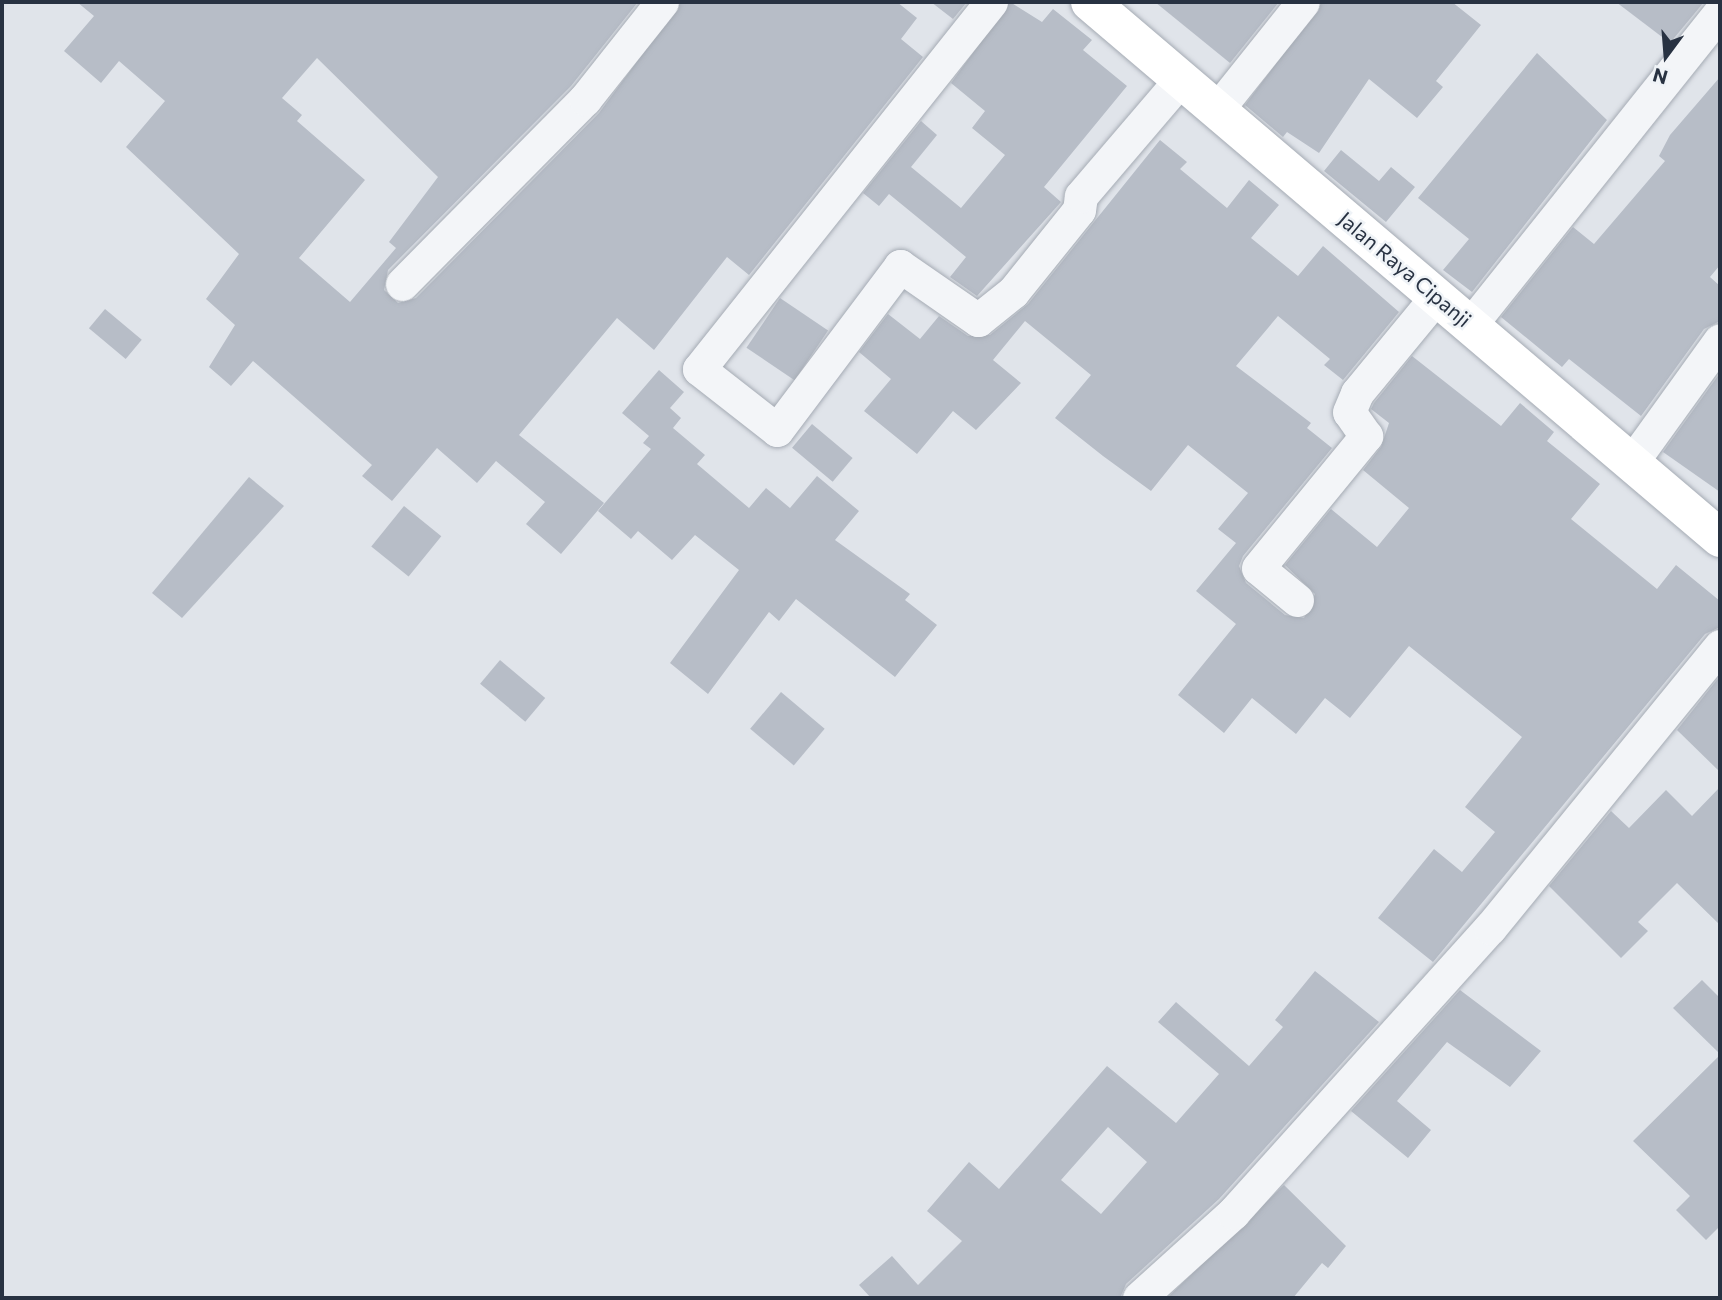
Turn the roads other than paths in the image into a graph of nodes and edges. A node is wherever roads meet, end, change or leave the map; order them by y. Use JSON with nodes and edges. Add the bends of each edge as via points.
{"nodes":[{"id":1,"x":662,"y":2,"type":"edge"},
{"id":2,"x":991,"y":2,"type":"edge"},
{"id":3,"x":1090,"y":2,"type":"edge"},
{"id":4,"x":1303,"y":2,"type":"edge"},
{"id":5,"x":1720,"y":12,"type":"edge"},
{"id":6,"x":1180,"y":80,"type":"junction"},
{"id":7,"x":1216,"y":111,"type":"junction"},
{"id":8,"x":402,"y":284,"type":"dead end"},
{"id":9,"x":1437,"y":296,"type":"junction"},
{"id":10,"x":1471,"y":324,"type":"junction"},
{"id":11,"x":1720,"y":340,"type":"edge"},
{"id":12,"x":1632,"y":462,"type":"junction"},
{"id":13,"x":1720,"y":538,"type":"edge"},
{"id":14,"x":1297,"y":600,"type":"dead end"},
{"id":15,"x":1720,"y":646,"type":"edge"},
{"id":16,"x":1151,"y":1295,"type":"edge"}],
"edges":[{"from":1,"to":8,"type":"street","via":[[585,99]]},
{"from":2,"to":6,"type":"street","via":[[699,369],[777,430],[900,266],[978,320],[1013,292],[1079,210],[1081,196]]},
{"from":3,"to":6,"type":"main road","name":"Jalan Raya Cipanji"},
{"from":4,"to":7,"type":"street"},
{"from":5,"to":10,"type":"street"},
{"from":6,"to":7,"type":"main road","name":"Jalan Raya Cipanji"},
{"from":7,"to":9,"type":"main road","name":"Jalan Raya Cipanji"},
{"from":9,"to":10,"type":"main road","name":"Jalan Raya Cipanji"},
{"from":9,"to":14,"type":"street","via":[[1357,393],[1349,412],[1366,436],[1258,568]]},
{"from":10,"to":12,"type":"main road","name":"Jalan Raya Cipanji"},
{"from":11,"to":12,"type":"street"},
{"from":12,"to":13,"type":"main road","name":"Jalan Raya Cipanji"},
{"from":15,"to":16,"type":"street","via":[[1490,928],[1233,1213]]}]}
